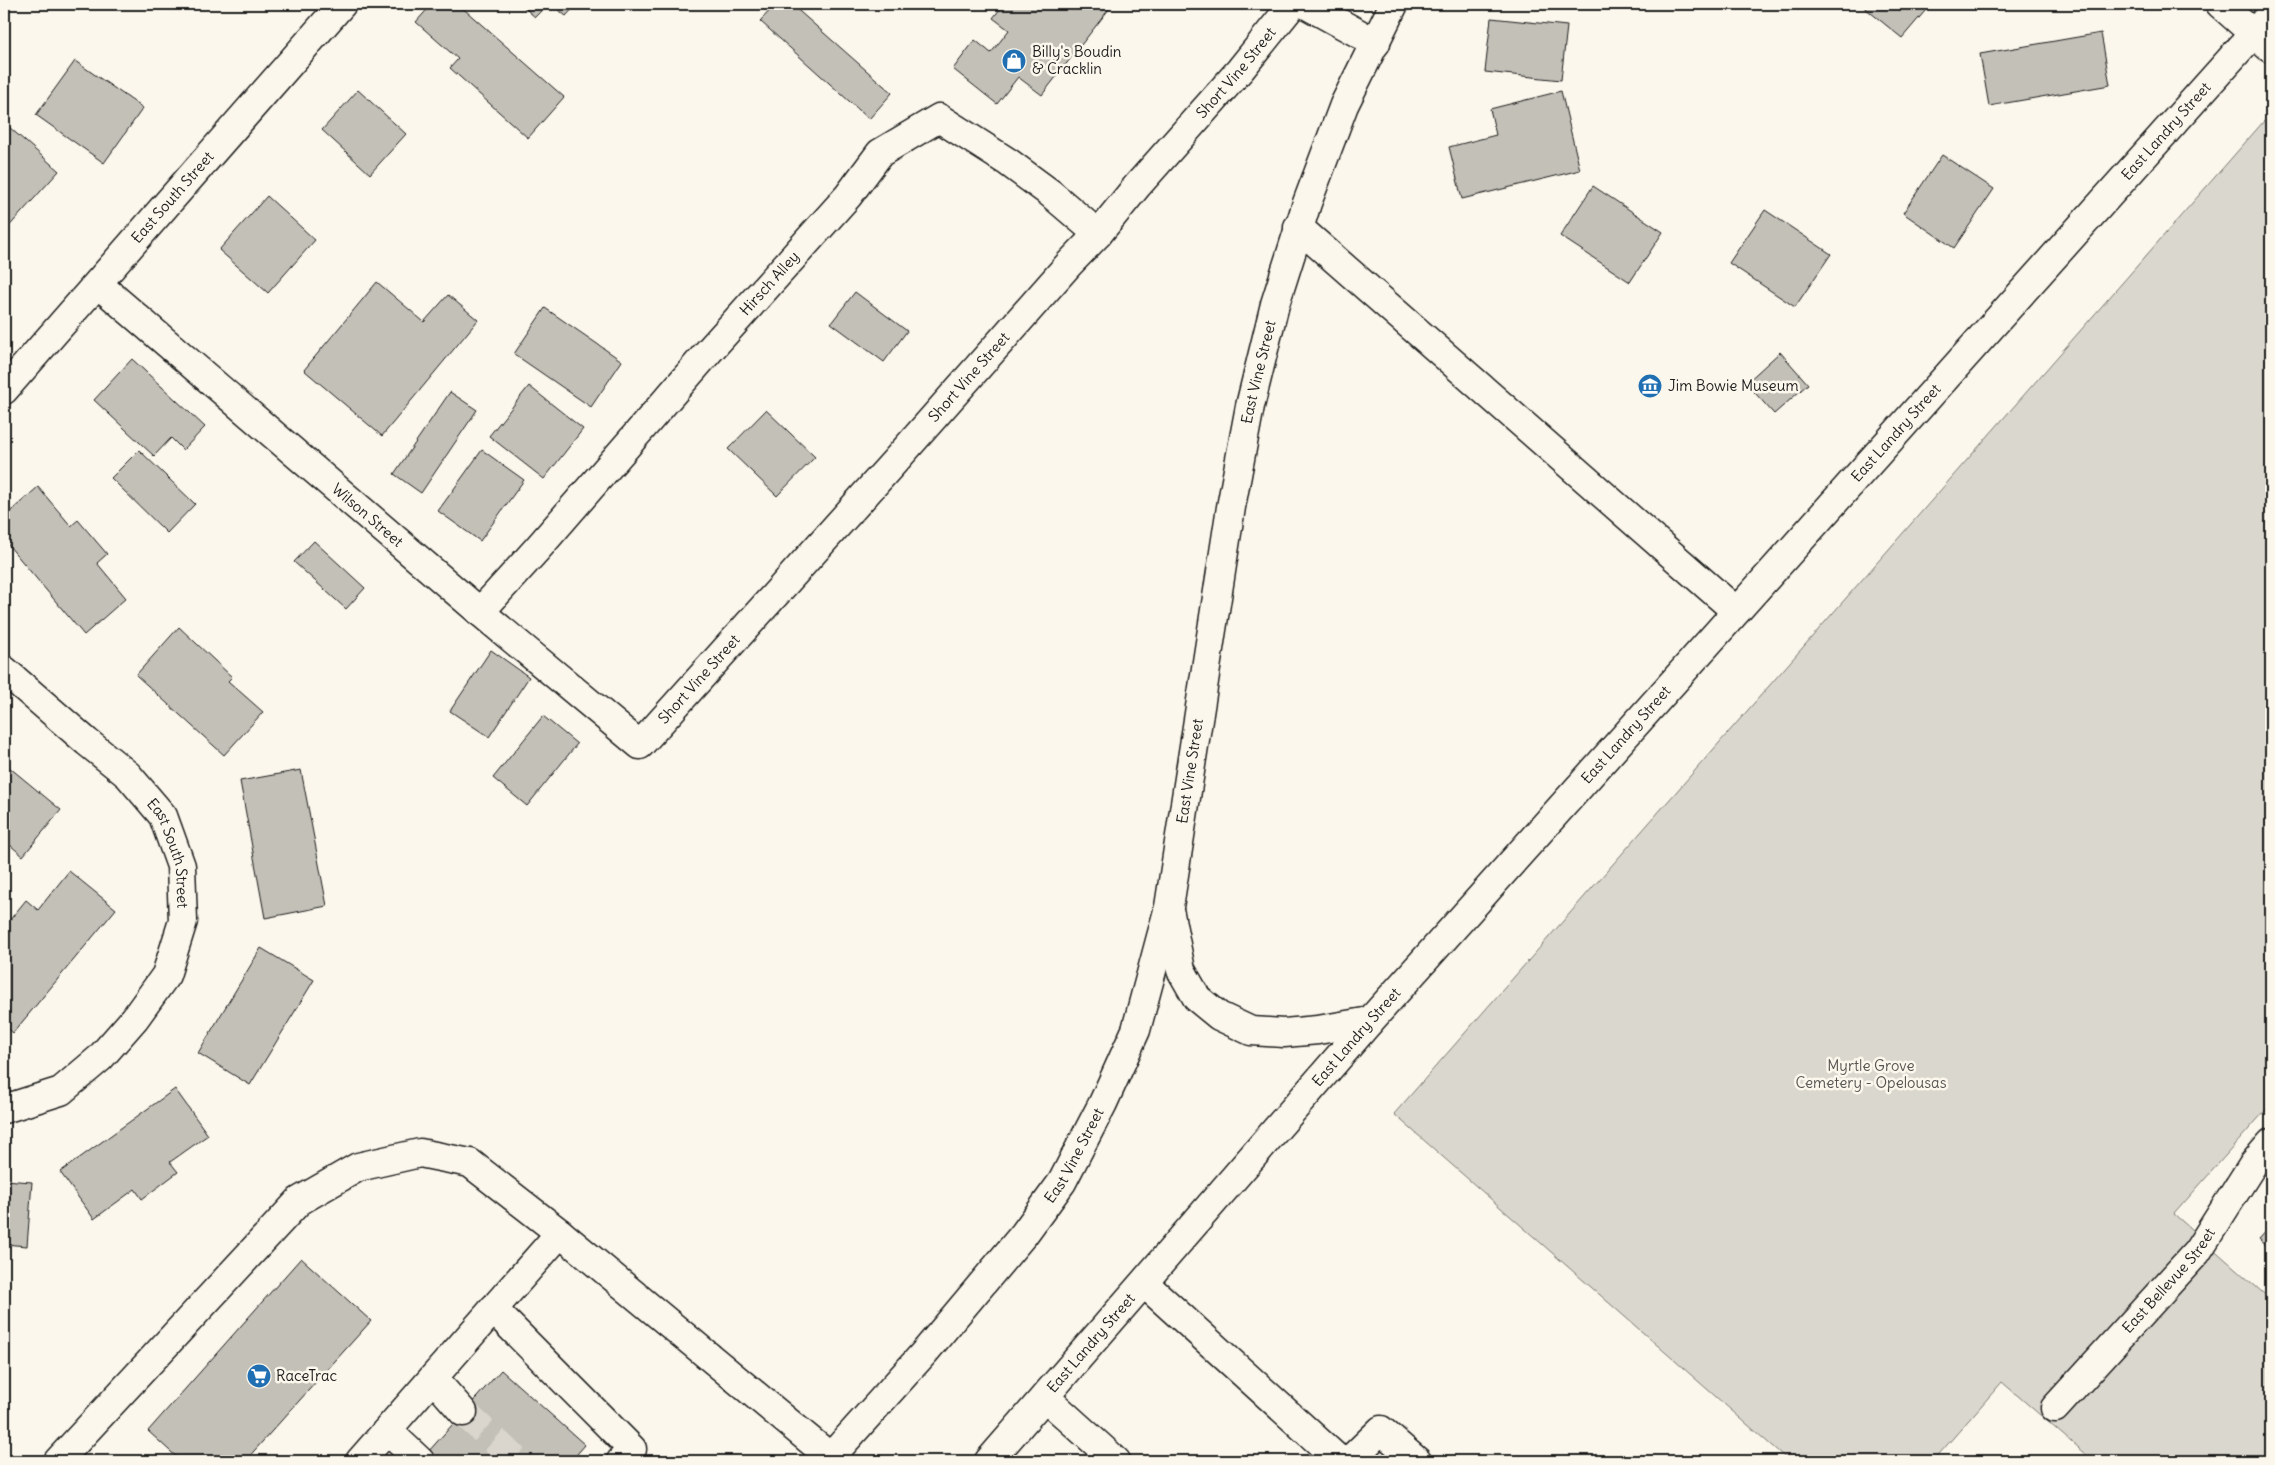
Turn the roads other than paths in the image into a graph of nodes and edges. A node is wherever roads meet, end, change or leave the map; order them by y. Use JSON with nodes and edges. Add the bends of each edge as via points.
{"nodes":[{"id":1,"x":342,"y":4,"type":"edge"},
{"id":2,"x":1293,"y":4,"type":"edge"},
{"id":3,"x":1305,"y":4,"type":"edge"},
{"id":4,"x":1394,"y":4,"type":"edge"},
{"id":5,"x":2220,"y":4,"type":"edge"},
{"id":6,"x":2266,"y":32,"type":"edge"},
{"id":7,"x":1376,"y":42,"type":"junction"},
{"id":8,"x":1298,"y":227,"type":"junction"},
{"id":9,"x":1098,"y":234,"type":"junction"},
{"id":10,"x":98,"y":284,"type":"junction"},
{"id":11,"x":4,"y":390,"type":"edge"},
{"id":12,"x":1736,"y":611,"type":"junction"},
{"id":13,"x":480,"y":612,"type":"junction"},
{"id":14,"x":4,"y":670,"type":"edge"},
{"id":15,"x":640,"y":745,"type":"joint"},
{"id":16,"x":1169,"y":907,"type":"junction"},
{"id":17,"x":1370,"y":1021,"type":"junction"},
{"id":18,"x":4,"y":1109,"type":"edge"},
{"id":19,"x":2271,"y":1143,"type":"edge"},
{"id":20,"x":560,"y":1233,"type":"junction"},
{"id":21,"x":1144,"y":1283,"type":"junction"},
{"id":22,"x":492,"y":1309,"type":"junction"},
{"id":23,"x":433,"y":1378,"type":"junction"},
{"id":24,"x":1045,"y":1398,"type":"junction"},
{"id":25,"x":2055,"y":1408,"type":"dead end"},
{"id":26,"x":463,"y":1412,"type":"tunnel mouth"},
{"id":27,"x":388,"y":1431,"type":"junction"},
{"id":28,"x":831,"y":1460,"type":"edge"},
{"id":29,"x":58,"y":1461,"type":"edge"},
{"id":30,"x":360,"y":1461,"type":"edge"},
{"id":31,"x":420,"y":1461,"type":"edge"},
{"id":32,"x":621,"y":1461,"type":"edge"},
{"id":33,"x":989,"y":1461,"type":"edge"},
{"id":34,"x":1116,"y":1461,"type":"edge"},
{"id":35,"x":1340,"y":1461,"type":"edge"},
{"id":36,"x":1349,"y":1461,"type":"edge"},
{"id":37,"x":1417,"y":1461,"type":"edge"}],
"edges":[{"from":1,"to":10,"type":"main road","name":"East South Street"},
{"from":2,"to":9,"type":"main road","name":"Short Vine Street"},
{"from":3,"to":7,"type":"main road"},
{"from":4,"to":7,"type":"main road","name":"East Vine Street"},
{"from":5,"to":6,"type":"main road"},
{"from":6,"to":12,"type":"main road","name":"East Landry Street"},
{"from":7,"to":8,"type":"main road","name":"East Vine Street","via":[[1344,105]]},
{"from":8,"to":12,"type":"main road"},
{"from":8,"to":16,"type":"main road","name":"East Vine Street","via":[[1250,406],[1231,507]]},
{"from":9,"to":13,"type":"main road","name":"Hirsch Alley","via":[[1008,162],[939,118],[888,148]]},
{"from":9,"to":15,"type":"main road","name":"Short Vine Street"},
{"from":10,"to":11,"type":"main road","name":"East South Street"},
{"from":10,"to":13,"type":"main road","name":"Wilson Street"},
{"from":12,"to":17,"type":"main road","name":"East Landry Street"},
{"from":13,"to":15,"type":"main road","name":"Wilson Street"},
{"from":14,"to":18,"type":"main road","name":"East South Street","via":[[128,775],[163,816],[181,866],[183,921],[166,975],[100,1058],[61,1092]]},
{"from":16,"to":17,"type":"main road","via":[[1180,970],[1197,998],[1219,1016],[1251,1031],[1284,1033]]},
{"from":16,"to":28,"type":"main road","name":"East Vine Street","via":[[1136,1030],[1062,1182],[1024,1234]]},
{"from":17,"to":21,"type":"main road","name":"East Landry Street"},
{"from":19,"to":25,"type":"main road","name":"East Bellevue Street","via":[[2252,1164],[2197,1252]]},
{"from":20,"to":22,"type":"main road"},
{"from":20,"to":28,"type":"main road"},
{"from":20,"to":29,"type":"main road","via":[[470,1163],[420,1153],[358,1167],[299,1201]]},
{"from":21,"to":24,"type":"main road","name":"East Landry Street"},
{"from":21,"to":35,"type":"main road"},
{"from":22,"to":23,"type":"main road"},
{"from":22,"to":32,"type":"main road","via":[[632,1449]]},
{"from":23,"to":26,"type":"main road"},
{"from":23,"to":27,"type":"main road"},
{"from":24,"to":33,"type":"main road","name":"East Landry Street"},
{"from":24,"to":34,"type":"main road"},
{"from":27,"to":30,"type":"main road"},
{"from":27,"to":31,"type":"main road"},
{"from":36,"to":37,"type":"main road","via":[[1381,1430]]}]}
